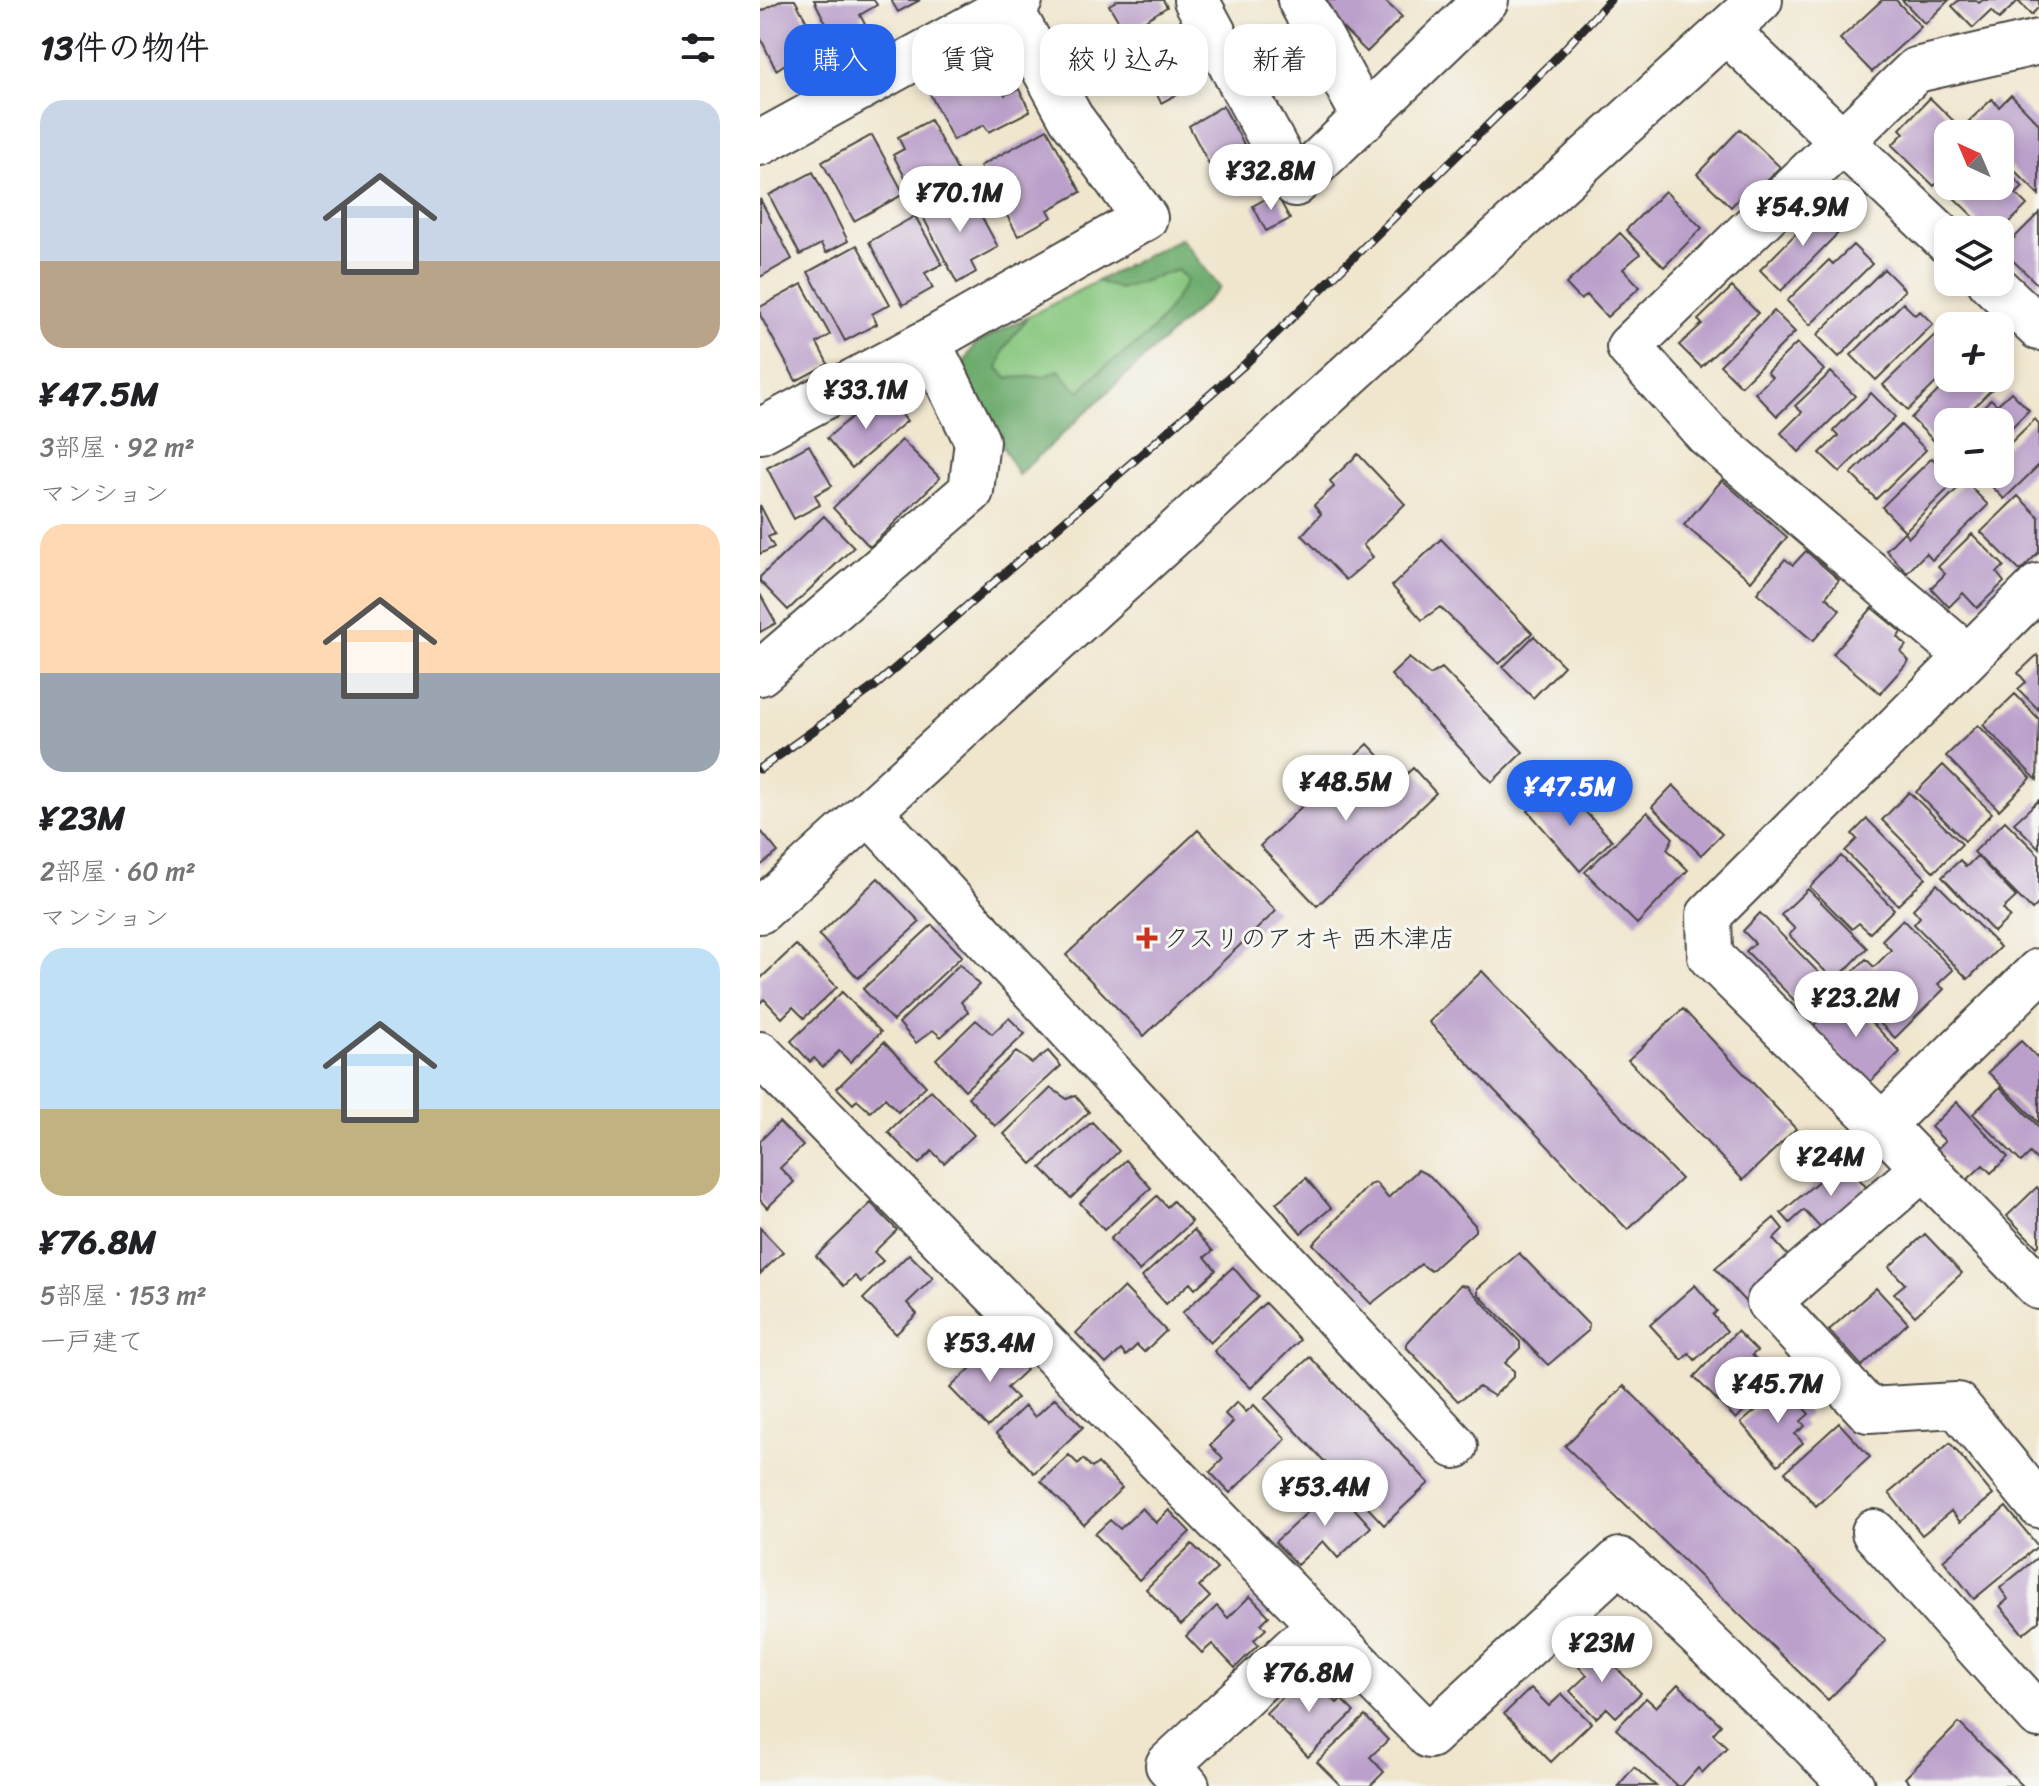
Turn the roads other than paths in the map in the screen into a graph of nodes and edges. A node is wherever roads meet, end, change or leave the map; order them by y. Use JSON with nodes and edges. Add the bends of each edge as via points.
{"nodes":[{"id":1,"x":1196,"y":0,"type":"edge"},
{"id":2,"x":1300,"y":0,"type":"edge"},
{"id":3,"x":1486,"y":0,"type":"edge"},
{"id":4,"x":1760,"y":0,"type":"edge"},
{"id":5,"x":1012,"y":2,"type":"edge"},
{"id":6,"x":1726,"y":31,"type":"junction"},
{"id":7,"x":2039,"y":42,"type":"edge"},
{"id":8,"x":1365,"y":118,"type":"junction"},
{"id":9,"x":766,"y":126,"type":"edge"},
{"id":10,"x":1841,"y":141,"type":"junction"},
{"id":11,"x":1934,"y":229,"type":"edge"},
{"id":12,"x":2005,"y":296,"type":"edge"},
{"id":13,"x":2039,"y":328,"type":"edge"},
{"id":14,"x":928,"y":342,"type":"junction"},
{"id":15,"x":760,"y":431,"type":"edge"},
{"id":16,"x":2039,"y":586,"type":"edge"},
{"id":17,"x":1968,"y":657,"type":"junction"},
{"id":18,"x":760,"y":673,"type":"edge"},
{"id":19,"x":870,"y":813,"type":"junction"},
{"id":20,"x":760,"y":911,"type":"edge"},
{"id":21,"x":2039,"y":971,"type":"edge"},
{"id":22,"x":760,"y":1054,"type":"edge"},
{"id":23,"x":1882,"y":1125,"type":"junction"},
{"id":24,"x":1923,"y":1168,"type":"junction"},
{"id":25,"x":2039,"y":1287,"type":"edge"},
{"id":26,"x":1455,"y":1446,"type":"dead end"},
{"id":27,"x":2039,"y":1505,"type":"edge"},
{"id":28,"x":1874,"y":1532,"type":"dead end"},
{"id":29,"x":1319,"y":1625,"type":"junction"},
{"id":30,"x":2039,"y":1716,"type":"edge"},
{"id":31,"x":1187,"y":1786,"type":"edge"},
{"id":32,"x":1852,"y":1786,"type":"edge"}],
"edges":[{"from":1,"to":8,"type":"street","via":[[1295,184]]},
{"from":2,"to":8,"type":"street"},
{"from":3,"to":8,"type":"street"},
{"from":4,"to":6,"type":"street"},
{"from":5,"to":9,"type":"street"},
{"from":5,"to":14,"type":"street","via":[[1071,118],[1145,218]]},
{"from":6,"to":10,"type":"street"},
{"from":6,"to":19,"type":"street"},
{"from":7,"to":10,"type":"street","via":[[1916,70]]},
{"from":10,"to":11,"type":"street"},
{"from":10,"to":17,"type":"street","via":[[1629,347],[1707,434]]},
{"from":12,"to":13,"type":"street"},
{"from":14,"to":15,"type":"street"},
{"from":14,"to":18,"type":"street","via":[[977,441],[971,491]]},
{"from":16,"to":17,"type":"street"},
{"from":17,"to":23,"type":"street","via":[[1709,915],[1710,956]]},
{"from":19,"to":20,"type":"street"},
{"from":19,"to":26,"type":"street"},
{"from":21,"to":23,"type":"street"},
{"from":22,"to":29,"type":"street"},
{"from":23,"to":24,"type":"street"},
{"from":24,"to":25,"type":"street"},
{"from":24,"to":27,"type":"street","via":[[1769,1302],[1868,1410],[1957,1405]]},
{"from":28,"to":30,"type":"street"},
{"from":29,"to":31,"type":"street","via":[[1168,1765]]},
{"from":29,"to":32,"type":"street","via":[[1429,1736],[1620,1560]]}]}
